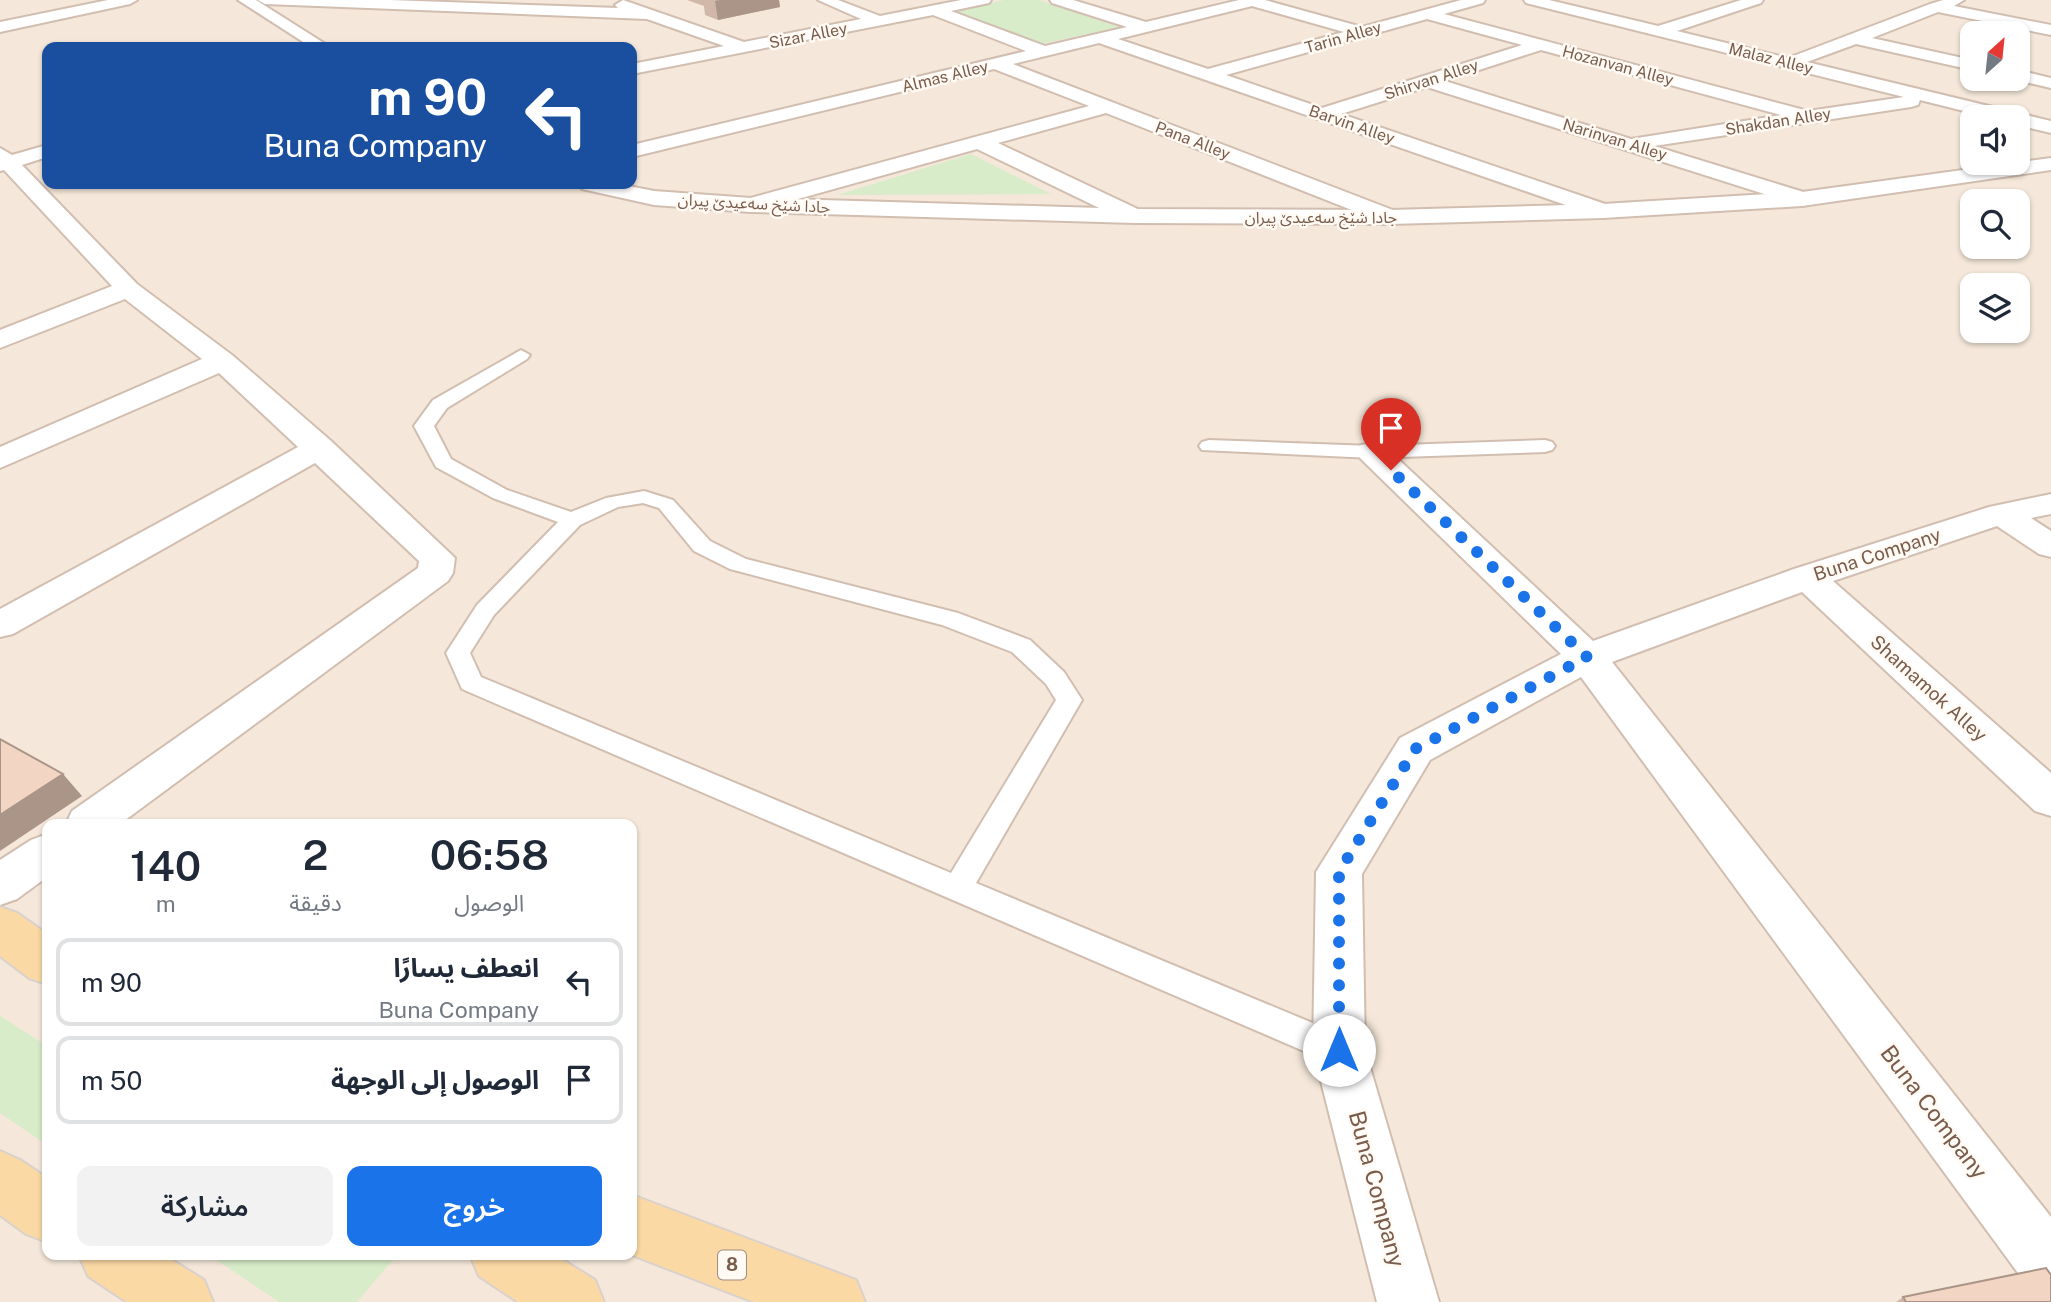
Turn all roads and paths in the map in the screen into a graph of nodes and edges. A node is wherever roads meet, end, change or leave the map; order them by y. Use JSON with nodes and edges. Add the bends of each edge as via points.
{"nodes":[{"id":1,"x":130,"y":0,"type":"edge"},
{"id":2,"x":245,"y":0,"type":"edge"},
{"id":3,"x":265,"y":0,"type":"edge"},
{"id":4,"x":608,"y":0,"type":"edge"},
{"id":5,"x":825,"y":0,"type":"edge"},
{"id":6,"x":983,"y":0,"type":"edge"},
{"id":7,"x":1057,"y":0,"type":"edge"},
{"id":8,"x":1478,"y":0,"type":"edge"},
{"id":9,"x":1531,"y":0,"type":"edge"},
{"id":10,"x":1756,"y":0,"type":"edge"},
{"id":11,"x":1957,"y":0,"type":"edge"},
{"id":12,"x":1255,"y":1,"type":"edge"},
{"id":13,"x":441,"y":3,"type":"edge"},
{"id":14,"x":1690,"y":3,"type":"dead end"},
{"id":15,"x":1935,"y":8,"type":"junction"},
{"id":16,"x":935,"y":10,"type":"junction"},
{"id":17,"x":1724,"y":10,"type":"junction"},
{"id":18,"x":649,"y":14,"type":"junction"},
{"id":19,"x":1426,"y":14,"type":"junction"},
{"id":20,"x":879,"y":21,"type":"junction"},
{"id":21,"x":0,"y":27,"type":"edge"},
{"id":22,"x":1146,"y":27,"type":"junction"},
{"id":23,"x":2051,"y":30,"type":"edge"},
{"id":24,"x":1660,"y":31,"type":"junction"},
{"id":25,"x":1362,"y":32,"type":"junction"},
{"id":26,"x":1100,"y":38,"type":"junction"},
{"id":27,"x":1856,"y":39,"type":"junction"},
{"id":28,"x":314,"y":42,"type":"edge"},
{"id":29,"x":1539,"y":44,"type":"junction"},
{"id":30,"x":743,"y":48,"type":"junction"},
{"id":31,"x":1044,"y":52,"type":"junction"},
{"id":32,"x":1960,"y":62,"type":"edge"},
{"id":33,"x":995,"y":63,"type":"junction"},
{"id":34,"x":1790,"y":63,"type":"junction"},
{"id":35,"x":637,"y":68,"type":"edge"},
{"id":36,"x":1208,"y":75,"type":"junction"},
{"id":37,"x":1428,"y":80,"type":"junction"},
{"id":38,"x":1927,"y":98,"type":"junction"},
{"id":39,"x":1960,"y":106,"type":"edge"},
{"id":40,"x":1107,"y":107,"type":"junction"},
{"id":41,"x":1323,"y":114,"type":"junction"},
{"id":42,"x":1810,"y":117,"type":"junction"},
{"id":43,"x":2030,"y":122,"type":"edge"},
{"id":44,"x":2051,"y":127,"type":"edge"},
{"id":45,"x":979,"y":142,"type":"junction"},
{"id":46,"x":1630,"y":143,"type":"junction"},
{"id":47,"x":637,"y":150,"type":"edge"},
{"id":48,"x":42,"y":152,"type":"edge"},
{"id":49,"x":2,"y":160,"type":"edge"},
{"id":50,"x":2051,"y":164,"type":"edge"},
{"id":51,"x":612,"y":189,"type":"edge"},
{"id":52,"x":1802,"y":199,"type":"junction"},
{"id":53,"x":751,"y":205,"type":"junction"},
{"id":54,"x":1603,"y":211,"type":"junction"},
{"id":55,"x":1134,"y":216,"type":"junction"},
{"id":56,"x":1390,"y":217,"type":"junction"},
{"id":57,"x":128,"y":289,"type":"junction"},
{"id":58,"x":0,"y":340,"type":"edge"},
{"id":59,"x":521,"y":355,"type":"dead end"},
{"id":60,"x":222,"y":361,"type":"junction"},
{"id":61,"x":1209,"y":446,"type":"dead end"},
{"id":62,"x":1545,"y":446,"type":"dead end"},
{"id":63,"x":320,"y":448,"type":"junction"},
{"id":64,"x":1372,"y":452,"type":"junction"},
{"id":65,"x":0,"y":458,"type":"edge"},
{"id":66,"x":2051,"y":503,"type":"edge"},
{"id":67,"x":2001,"y":514,"type":"junction"},
{"id":68,"x":572,"y":520,"type":"junction"},
{"id":69,"x":2051,"y":546,"type":"edge"},
{"id":70,"x":1807,"y":577,"type":"junction"},
{"id":71,"x":0,"y":625,"type":"edge"},
{"id":72,"x":1587,"y":657,"type":"junction"},
{"id":73,"x":2051,"y":799,"type":"edge"},
{"id":74,"x":95,"y":819,"type":"edge"},
{"id":75,"x":42,"y":856,"type":"edge"},
{"id":76,"x":0,"y":885,"type":"edge"},
{"id":77,"x":957,"y":889,"type":"junction"},
{"id":78,"x":0,"y":928,"type":"edge"},
{"id":79,"x":42,"y":958,"type":"edge"},
{"id":80,"x":1339,"y":1050,"type":"junction"},
{"id":81,"x":0,"y":1181,"type":"edge"},
{"id":82,"x":42,"y":1210,"type":"edge"},
{"id":83,"x":637,"y":1227,"type":"edge"},
{"id":84,"x":637,"y":1228,"type":"edge"},
{"id":85,"x":95,"y":1260,"type":"edge"},
{"id":86,"x":117,"y":1260,"type":"edge"},
{"id":87,"x":508,"y":1260,"type":"edge"},
{"id":88,"x":2051,"y":1266,"type":"edge"},
{"id":89,"x":131,"y":1302,"type":"edge"},
{"id":90,"x":182,"y":1302,"type":"edge"},
{"id":91,"x":573,"y":1302,"type":"edge"},
{"id":92,"x":754,"y":1302,"type":"edge"},
{"id":93,"x":834,"y":1302,"type":"edge"},
{"id":94,"x":1408,"y":1302,"type":"edge"}],
"edges":[{"from":1,"to":21,"type":"street"},
{"from":2,"to":28,"type":"street"},
{"from":3,"to":13,"type":"street"},
{"from":4,"to":18,"type":"street"},
{"from":5,"to":20,"type":"street"},
{"from":6,"to":16,"type":"street","name":"Sizar Alley"},
{"from":7,"to":22,"type":"street"},
{"from":8,"to":19,"type":"street","name":"Tarin Alley"},
{"from":9,"to":24,"type":"street","name":"Malaz Alley"},
{"from":10,"to":17,"type":"street"},
{"from":11,"to":15,"type":"street"},
{"from":12,"to":22,"type":"street","name":"Almas Alley"},
{"from":12,"to":25,"type":"street"},
{"from":13,"to":18,"type":"street"},
{"from":14,"to":17,"type":"street"},
{"from":15,"to":23,"type":"street"},
{"from":15,"to":27,"type":"street"},
{"from":16,"to":20,"type":"street","name":"Sizar Alley"},
{"from":16,"to":31,"type":"street"},
{"from":17,"to":24,"type":"street"},
{"from":18,"to":30,"type":"street"},
{"from":19,"to":25,"type":"street","name":"Tarin Alley"},
{"from":19,"to":29,"type":"street","name":"Hozanvan Alley"},
{"from":20,"to":30,"type":"street","name":"Sizar Alley"},
{"from":22,"to":26,"type":"street","name":"Almas Alley"},
{"from":24,"to":34,"type":"street","name":"Malaz Alley"},
{"from":25,"to":36,"type":"street","name":"Tarin Alley"},
{"from":26,"to":31,"type":"street","name":"Almas Alley"},
{"from":26,"to":36,"type":"street","name":"Barvin Alley"},
{"from":27,"to":32,"type":"street"},
{"from":27,"to":34,"type":"street"},
{"from":29,"to":37,"type":"street","name":"Shirvan Alley"},
{"from":29,"to":42,"type":"street","name":"Hozanvan Alley"},
{"from":30,"to":35,"type":"street","name":"Sizar Alley"},
{"from":31,"to":33,"type":"street","name":"Almas Alley"},
{"from":33,"to":40,"type":"street","name":"Pana Alley"},
{"from":33,"to":47,"type":"street","name":"Almas Alley"},
{"from":34,"to":38,"type":"street","name":"Malaz Alley"},
{"from":36,"to":41,"type":"street","name":"Barvin Alley"},
{"from":37,"to":41,"type":"street","name":"Shirvan Alley"},
{"from":37,"to":46,"type":"street","name":"Narinvan Alley"},
{"from":38,"to":39,"type":"street","name":"Malaz Alley"},
{"from":38,"to":42,"type":"street","name":"Shakdan Alley"},
{"from":40,"to":45,"type":"street"},
{"from":40,"to":56,"type":"street","name":"Pana Alley"},
{"from":41,"to":54,"type":"street","name":"Barvin Alley"},
{"from":42,"to":46,"type":"street","name":"Shakdan Alley"},
{"from":43,"to":44,"type":"street"},
{"from":45,"to":53,"type":"street"},
{"from":45,"to":55,"type":"street"},
{"from":46,"to":52,"type":"street","name":"Narinvan Alley"},
{"from":48,"to":49,"type":"street"},
{"from":49,"to":57,"type":"street"},
{"from":50,"to":52,"type":"street","name":"جادا شێخ سەعیدێ پیران"},
{"from":51,"to":53,"type":"street","name":"جادا شێخ سەعیدێ پیران","via":[[653,198]]},
{"from":52,"to":54,"type":"street","name":"جادا شێخ سەعیدێ پیران"},
{"from":53,"to":55,"type":"street","name":"جادا شێخ سەعیدێ پیران"},
{"from":54,"to":56,"type":"street","name":"جادا شێخ سەعیدێ پیران"},
{"from":55,"to":56,"type":"street","name":"جادا شێخ سەعیدێ پیران"},
{"from":57,"to":58,"type":"street"},
{"from":57,"to":60,"type":"street"},
{"from":59,"to":68,"type":"lane","via":[[440,404],[424,426],[443,463],[500,494]]},
{"from":60,"to":63,"type":"street"},
{"from":60,"to":65,"type":"street"},
{"from":61,"to":64,"type":"lane"},
{"from":62,"to":64,"type":"lane"},
{"from":63,"to":71,"type":"street"},
{"from":63,"to":74,"type":"street","via":[[437,558],[435,573]]},
{"from":64,"to":72,"type":"street","name":"Buna Company"},
{"from":66,"to":67,"type":"street","name":"Buna Company"},
{"from":67,"to":69,"type":"street"},
{"from":67,"to":70,"type":"street","name":"Buna Company"},
{"from":68,"to":77,"type":"lane","via":[[485,610],[458,653],[471,683]]},
{"from":68,"to":77,"type":"lane","via":[[644,497],[666,504],[702,546],[738,564],[950,619],[1021,646],[1055,678],[1069,700]]},
{"from":70,"to":72,"type":"street","name":"Buna Company"},
{"from":70,"to":73,"type":"street","name":"Shamamok Alley"},
{"from":72,"to":80,"type":"street","name":"Buna Company","via":[[1415,749],[1339,872]]},
{"from":72,"to":88,"type":"street","name":"Buna Company"},
{"from":75,"to":76,"type":"street"},
{"from":77,"to":80,"type":"lane"},
{"from":78,"to":79,"type":"main road"},
{"from":80,"to":94,"type":"street","name":"Buna Company"},
{"from":81,"to":82,"type":"main road"},
{"from":83,"to":93,"type":"main road","number":"8"},
{"from":84,"to":92,"type":"main road"},
{"from":85,"to":89,"type":"main road"},
{"from":86,"to":90,"type":"main road"},
{"from":87,"to":91,"type":"main road"}]}
